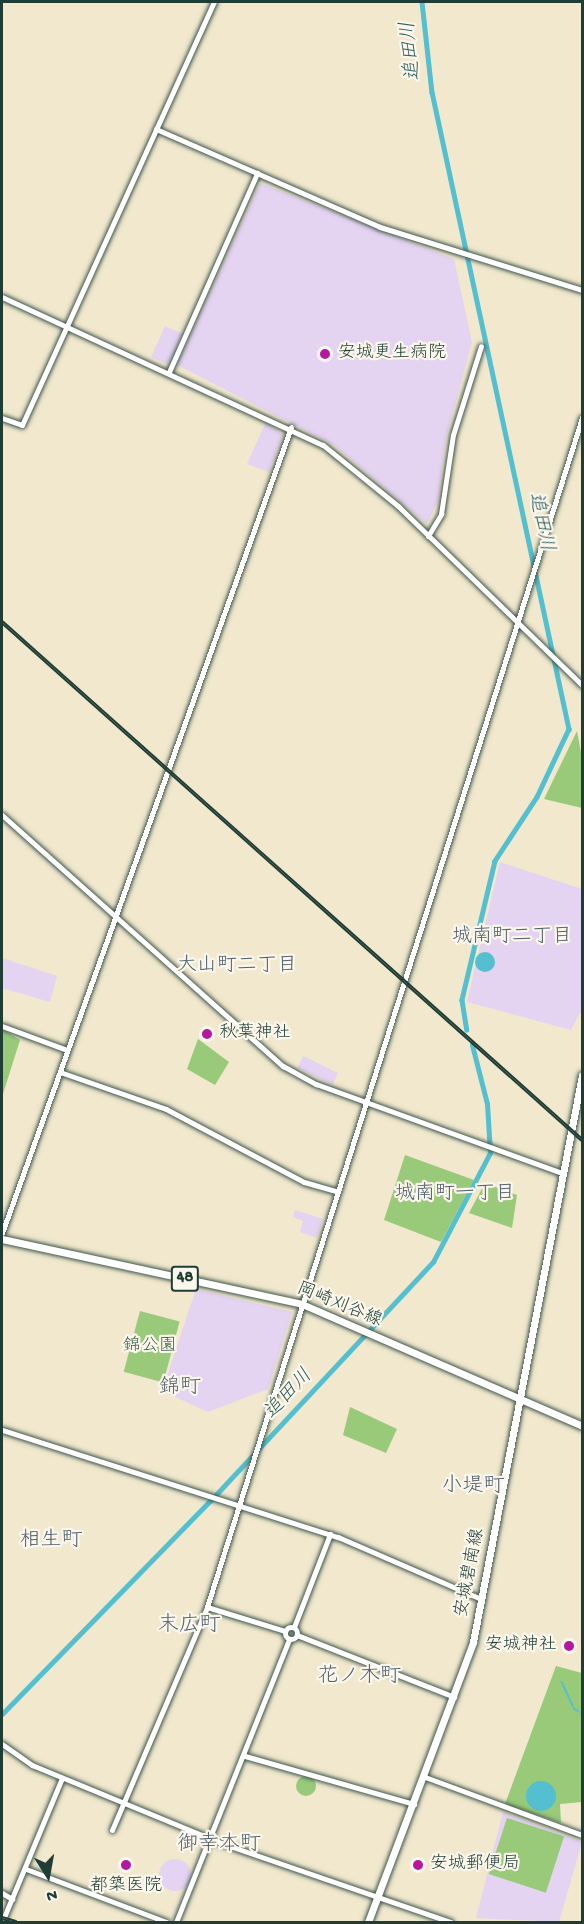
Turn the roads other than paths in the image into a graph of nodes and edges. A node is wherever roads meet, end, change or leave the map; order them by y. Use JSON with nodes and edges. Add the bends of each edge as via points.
{"nodes":[{"id":1,"x":214,"y":2,"type":"edge"},
{"id":2,"x":156,"y":129,"type":"junction"},
{"id":3,"x":257,"y":173,"type":"junction"},
{"id":4,"x":582,"y":290,"type":"edge"},
{"id":5,"x":2,"y":297,"type":"edge"},
{"id":6,"x":68,"y":326,"type":"junction"},
{"id":7,"x":480,"y":346,"type":"dead end"},
{"id":8,"x":169,"y":372,"type":"junction"},
{"id":9,"x":2,"y":418,"type":"edge"},
{"id":10,"x":582,"y":418,"type":"edge"},
{"id":11,"x":291,"y":427,"type":"junction"},
{"id":12,"x":428,"y":536,"type":"junction"},
{"id":13,"x":519,"y":624,"type":"junction"},
{"id":14,"x":582,"y":685,"type":"edge"},
{"id":15,"x":2,"y":815,"type":"edge"},
{"id":16,"x":114,"y":917,"type":"junction"},
{"id":17,"x":2,"y":1026,"type":"edge"},
{"id":18,"x":67,"y":1050,"type":"junction"},
{"id":19,"x":60,"y":1072,"type":"junction"},
{"id":20,"x":582,"y":1075,"type":"edge"},
{"id":21,"x":367,"y":1102,"type":"junction"},
{"id":22,"x":562,"y":1173,"type":"junction"},
{"id":23,"x":338,"y":1192,"type":"junction"},
{"id":24,"x":2,"y":1233,"type":"edge"},
{"id":25,"x":2,"y":1239,"type":"edge"},
{"id":26,"x":302,"y":1304,"type":"junction"},
{"id":27,"x":518,"y":1399,"type":"junction"},
{"id":28,"x":582,"y":1426,"type":"edge"},
{"id":29,"x":2,"y":1430,"type":"edge"},
{"id":30,"x":239,"y":1505,"type":"junction"},
{"id":31,"x":330,"y":1534,"type":"junction"},
{"id":32,"x":481,"y":1599,"type":"junction"},
{"id":33,"x":207,"y":1607,"type":"junction"},
{"id":34,"x":294,"y":1627,"type":"junction"},
{"id":35,"x":285,"y":1631,"type":"junction"},
{"id":36,"x":297,"y":1635,"type":"junction"},
{"id":37,"x":289,"y":1639,"type":"junction"},
{"id":38,"x":456,"y":1698,"type":"junction"},
{"id":39,"x":2,"y":1744,"type":"edge"},
{"id":40,"x":246,"y":1756,"type":"junction"},
{"id":41,"x":425,"y":1777,"type":"junction"},
{"id":42,"x":62,"y":1778,"type":"junction"},
{"id":43,"x":123,"y":1803,"type":"junction"},
{"id":44,"x":416,"y":1804,"type":"junction"},
{"id":45,"x":112,"y":1830,"type":"dead end"},
{"id":46,"x":582,"y":1835,"type":"edge"},
{"id":47,"x":213,"y":1839,"type":"junction"},
{"id":48,"x":26,"y":1869,"type":"junction"},
{"id":49,"x":2,"y":1893,"type":"edge"},
{"id":50,"x":376,"y":1898,"type":"junction"},
{"id":51,"x":12,"y":1899,"type":"junction"},
{"id":52,"x":2,"y":1922,"type":"edge"},
{"id":53,"x":166,"y":1923,"type":"edge"},
{"id":54,"x":176,"y":1923,"type":"edge"},
{"id":55,"x":368,"y":1923,"type":"edge"},
{"id":56,"x":451,"y":1923,"type":"edge"}],
"edges":[{"from":1,"to":2,"type":"street"},
{"from":2,"to":3,"type":"street"},
{"from":2,"to":6,"type":"street"},
{"from":3,"to":4,"type":"street","via":[[380,227]]},
{"from":3,"to":8,"type":"street"},
{"from":5,"to":6,"type":"street"},
{"from":6,"to":8,"type":"street"},
{"from":6,"to":9,"type":"street","via":[[22,425]]},
{"from":7,"to":12,"type":"street","via":[[453,435],[441,514]]},
{"from":8,"to":11,"type":"street"},
{"from":10,"to":13,"type":"street"},
{"from":11,"to":12,"type":"street","via":[[361,473]]},
{"from":11,"to":16,"type":"street"},
{"from":12,"to":13,"type":"street"},
{"from":13,"to":14,"type":"street"},
{"from":13,"to":21,"type":"street"},
{"from":15,"to":16,"type":"street"},
{"from":16,"to":18,"type":"street"},
{"from":16,"to":21,"type":"street","via":[[283,1066]]},
{"from":17,"to":18,"type":"street"},
{"from":18,"to":19,"type":"street"},
{"from":19,"to":23,"type":"street","via":[[166,1109],[304,1182]]},
{"from":19,"to":24,"type":"street"},
{"from":20,"to":22,"type":"main road","name":"安城碧南線"},
{"from":21,"to":22,"type":"street"},
{"from":21,"to":23,"type":"street"},
{"from":22,"to":27,"type":"main road","name":"安城碧南線"},
{"from":23,"to":26,"type":"street"},
{"from":25,"to":26,"type":"main road","name":"岡崎刈谷線","number":"48"},
{"from":26,"to":27,"type":"main road","name":"岡崎刈谷線","number":"48"},
{"from":26,"to":30,"type":"street"},
{"from":27,"to":28,"type":"main road","name":"岡崎刈谷線","number":"48"},
{"from":27,"to":32,"type":"main road","name":"安城碧南線"},
{"from":29,"to":30,"type":"street"},
{"from":30,"to":31,"type":"street"},
{"from":30,"to":33,"type":"street"},
{"from":31,"to":32,"type":"street"},
{"from":31,"to":34,"type":"street"},
{"from":32,"to":38,"type":"main road","name":"安城碧南線"},
{"from":33,"to":35,"type":"street"},
{"from":33,"to":43,"type":"street"},
{"from":34,"to":35,"type":"street"},
{"from":34,"to":36,"type":"street"},
{"from":35,"to":37,"type":"street"},
{"from":36,"to":37,"type":"street"},
{"from":36,"to":38,"type":"street"},
{"from":37,"to":40,"type":"street"},
{"from":38,"to":41,"type":"main road","name":"安城碧南線"},
{"from":39,"to":42,"type":"street"},
{"from":40,"to":44,"type":"street"},
{"from":40,"to":47,"type":"street"},
{"from":41,"to":44,"type":"main road","name":"安城碧南線"},
{"from":41,"to":46,"type":"street"},
{"from":42,"to":43,"type":"street"},
{"from":42,"to":48,"type":"street"},
{"from":43,"to":45,"type":"street"},
{"from":43,"to":47,"type":"street"},
{"from":44,"to":50,"type":"main road","name":"安城碧南線"},
{"from":47,"to":50,"type":"street"},
{"from":47,"to":54,"type":"street"},
{"from":48,"to":51,"type":"street"},
{"from":48,"to":53,"type":"street"},
{"from":49,"to":51,"type":"street"},
{"from":50,"to":55,"type":"main road","name":"安城碧南線"},
{"from":50,"to":56,"type":"street"},
{"from":51,"to":52,"type":"street"}]}
